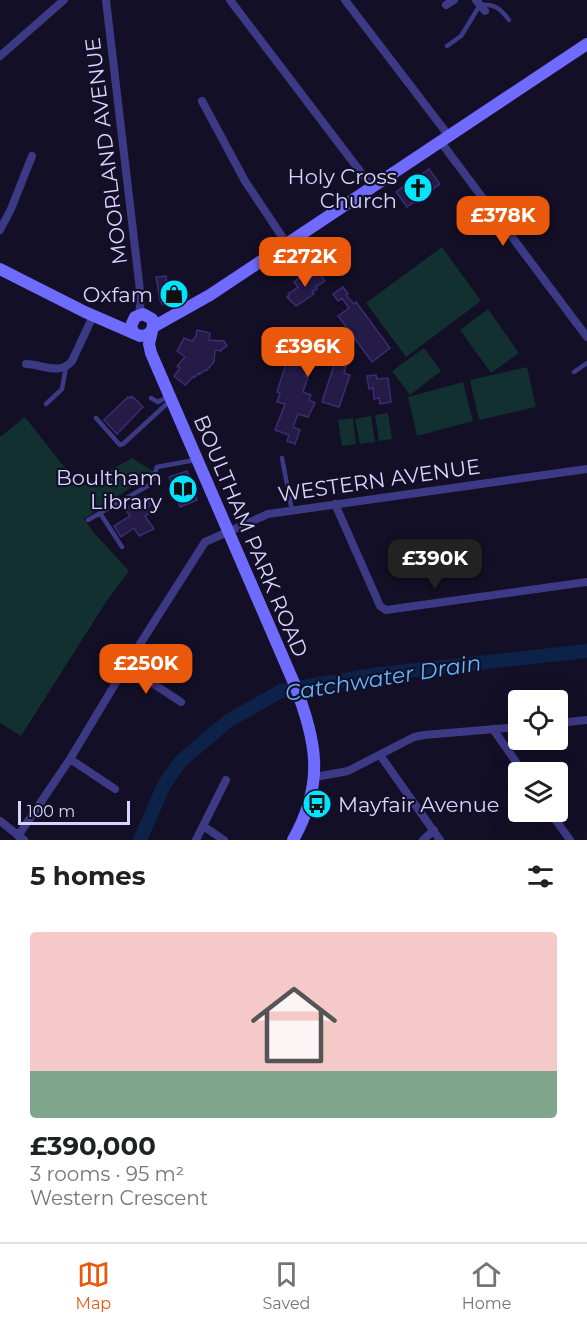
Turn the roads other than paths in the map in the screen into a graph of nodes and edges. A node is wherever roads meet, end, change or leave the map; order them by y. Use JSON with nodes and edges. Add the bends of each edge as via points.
{"nodes":[{"id":1,"x":64,"y":0,"type":"edge"},
{"id":2,"x":106,"y":0,"type":"edge"},
{"id":3,"x":230,"y":0,"type":"edge"},
{"id":4,"x":345,"y":0,"type":"edge"},
{"id":5,"x":454,"y":0,"type":"edge"},
{"id":6,"x":480,"y":5,"type":"edge"},
{"id":7,"x":446,"y":6,"type":"dead end"},
{"id":8,"x":508,"y":20,"type":"dead end"},
{"id":9,"x":587,"y":44,"type":"edge"},
{"id":10,"x":447,"y":46,"type":"dead end"},
{"id":11,"x":0,"y":56,"type":"edge"},
{"id":12,"x":202,"y":101,"type":"dead end"},
{"id":13,"x":445,"y":139,"type":"junction"},
{"id":14,"x":32,"y":156,"type":"dead end"},
{"id":15,"x":372,"y":187,"type":"junction"},
{"id":16,"x":0,"y":230,"type":"edge"},
{"id":17,"x":287,"y":244,"type":"junction"},
{"id":18,"x":0,"y":269,"type":"edge"},
{"id":19,"x":93,"y":316,"type":"junction"},
{"id":20,"x":144,"y":324,"type":"junction"},
{"id":21,"x":587,"y":337,"type":"edge"},
{"id":22,"x":587,"y":363,"type":"edge"},
{"id":23,"x":26,"y":364,"type":"dead end"},
{"id":24,"x":66,"y":367,"type":"junction"},
{"id":25,"x":574,"y":372,"type":"dead end"},
{"id":26,"x":151,"y":398,"type":"dead end"},
{"id":27,"x":170,"y":398,"type":"junction"},
{"id":28,"x":46,"y":404,"type":"dead end"},
{"id":29,"x":96,"y":418,"type":"dead end"},
{"id":30,"x":282,"y":458,"type":"dead end"},
{"id":31,"x":198,"y":459,"type":"junction"},
{"id":32,"x":587,"y":470,"type":"edge"},
{"id":33,"x":335,"y":504,"type":"junction"},
{"id":34,"x":292,"y":511,"type":"junction"},
{"id":35,"x":100,"y":513,"type":"junction"},
{"id":36,"x":88,"y":520,"type":"dead end"},
{"id":37,"x":229,"y":531,"type":"junction"},
{"id":38,"x":122,"y":547,"type":"dead end"},
{"id":39,"x":587,"y":582,"type":"edge"},
{"id":40,"x":126,"y":666,"type":"junction"},
{"id":41,"x":181,"y":702,"type":"dead end"},
{"id":42,"x":587,"y":720,"type":"edge"},
{"id":43,"x":568,"y":722,"type":"edge"},
{"id":44,"x":508,"y":727,"type":"edge"},
{"id":45,"x":494,"y":729,"type":"junction"},
{"id":46,"x":380,"y":754,"type":"junction"},
{"id":47,"x":70,"y":759,"type":"junction"},
{"id":48,"x":516,"y":762,"type":"edge"},
{"id":49,"x":315,"y":777,"type":"junction"},
{"id":50,"x":226,"y":780,"type":"dead end"},
{"id":51,"x":115,"y":789,"type":"dead end"},
{"id":52,"x":0,"y":821,"type":"edge"},
{"id":53,"x":557,"y":822,"type":"edge"},
{"id":54,"x":203,"y":826,"type":"junction"},
{"id":55,"x":434,"y":830,"type":"junction"},
{"id":56,"x":19,"y":839,"type":"edge"},
{"id":57,"x":196,"y":840,"type":"edge"},
{"id":58,"x":224,"y":840,"type":"edge"},
{"id":59,"x":293,"y":840,"type":"edge"},
{"id":60,"x":423,"y":840,"type":"edge"},
{"id":61,"x":440,"y":840,"type":"edge"},
{"id":62,"x":570,"y":840,"type":"edge"}],
"edges":[{"from":1,"to":11,"type":"street"},
{"from":2,"to":20,"type":"street","name":"MOORLAND AVENUE"},
{"from":3,"to":15,"type":"street"},
{"from":4,"to":13,"type":"street"},
{"from":5,"to":7,"type":"street"},
{"from":6,"to":8,"type":"lane","via":[[498,7]]},
{"from":6,"to":10,"type":"lane","via":[[461,36]]},
{"from":9,"to":13,"type":"street"},
{"from":12,"to":17,"type":"street","via":[[245,180]]},
{"from":13,"to":15,"type":"street"},
{"from":13,"to":21,"type":"street"},
{"from":14,"to":16,"type":"street"},
{"from":15,"to":17,"type":"street"},
{"from":17,"to":20,"type":"street","via":[[212,298],[172,318]]},
{"from":18,"to":19,"type":"street"},
{"from":19,"to":20,"type":"street","via":[[120,328]]},
{"from":19,"to":24,"type":"street"},
{"from":20,"to":27,"type":"street","name":"BOULTHAM PARK ROAD","via":[[151,353]]},
{"from":22,"to":25,"type":"lane"},
{"from":23,"to":24,"type":"street"},
{"from":24,"to":28,"type":"lane","via":[[62,389]]},
{"from":26,"to":27,"type":"lane","via":[[158,402]]},
{"from":27,"to":29,"type":"lane","via":[[120,445]]},
{"from":27,"to":31,"type":"street","name":"BOULTHAM PARK ROAD"},
{"from":30,"to":34,"type":"lane"},
{"from":31,"to":35,"type":"lane","via":[[157,467],[151,484]]},
{"from":31,"to":37,"type":"street","name":"BOULTHAM PARK ROAD"},
{"from":32,"to":33,"type":"street","name":"WESTERN AVENUE"},
{"from":33,"to":34,"type":"street","name":"WESTERN AVENUE"},
{"from":33,"to":39,"type":"street","via":[[380,606],[386,610]]},
{"from":34,"to":37,"type":"street","name":"WESTERN AVENUE","via":[[262,516]]},
{"from":35,"to":36,"type":"lane"},
{"from":35,"to":38,"type":"lane"},
{"from":37,"to":40,"type":"street","name":"WESTERN AVENUE","via":[[205,542]]},
{"from":37,"to":49,"type":"street","name":"BOULTHAM PARK ROAD","via":[[296,688],[313,739]]},
{"from":40,"to":41,"type":"street"},
{"from":40,"to":47,"type":"street","name":"WESTERN AVENUE"},
{"from":42,"to":43,"type":"street"},
{"from":44,"to":45,"type":"street"},
{"from":45,"to":46,"type":"street","via":[[424,735]]},
{"from":45,"to":48,"type":"street"},
{"from":46,"to":49,"type":"street","via":[[348,771]]},
{"from":46,"to":55,"type":"street"},
{"from":47,"to":51,"type":"street"},
{"from":47,"to":56,"type":"street","name":"WESTERN AVENUE"},
{"from":49,"to":59,"type":"street","name":"BOULTHAM PARK ROAD","via":[[309,807]]},
{"from":50,"to":54,"type":"street"},
{"from":52,"to":56,"type":"street"},
{"from":53,"to":62,"type":"street"},
{"from":54,"to":57,"type":"street"},
{"from":54,"to":58,"type":"street"},
{"from":55,"to":60,"type":"street"},
{"from":55,"to":61,"type":"street"}]}
